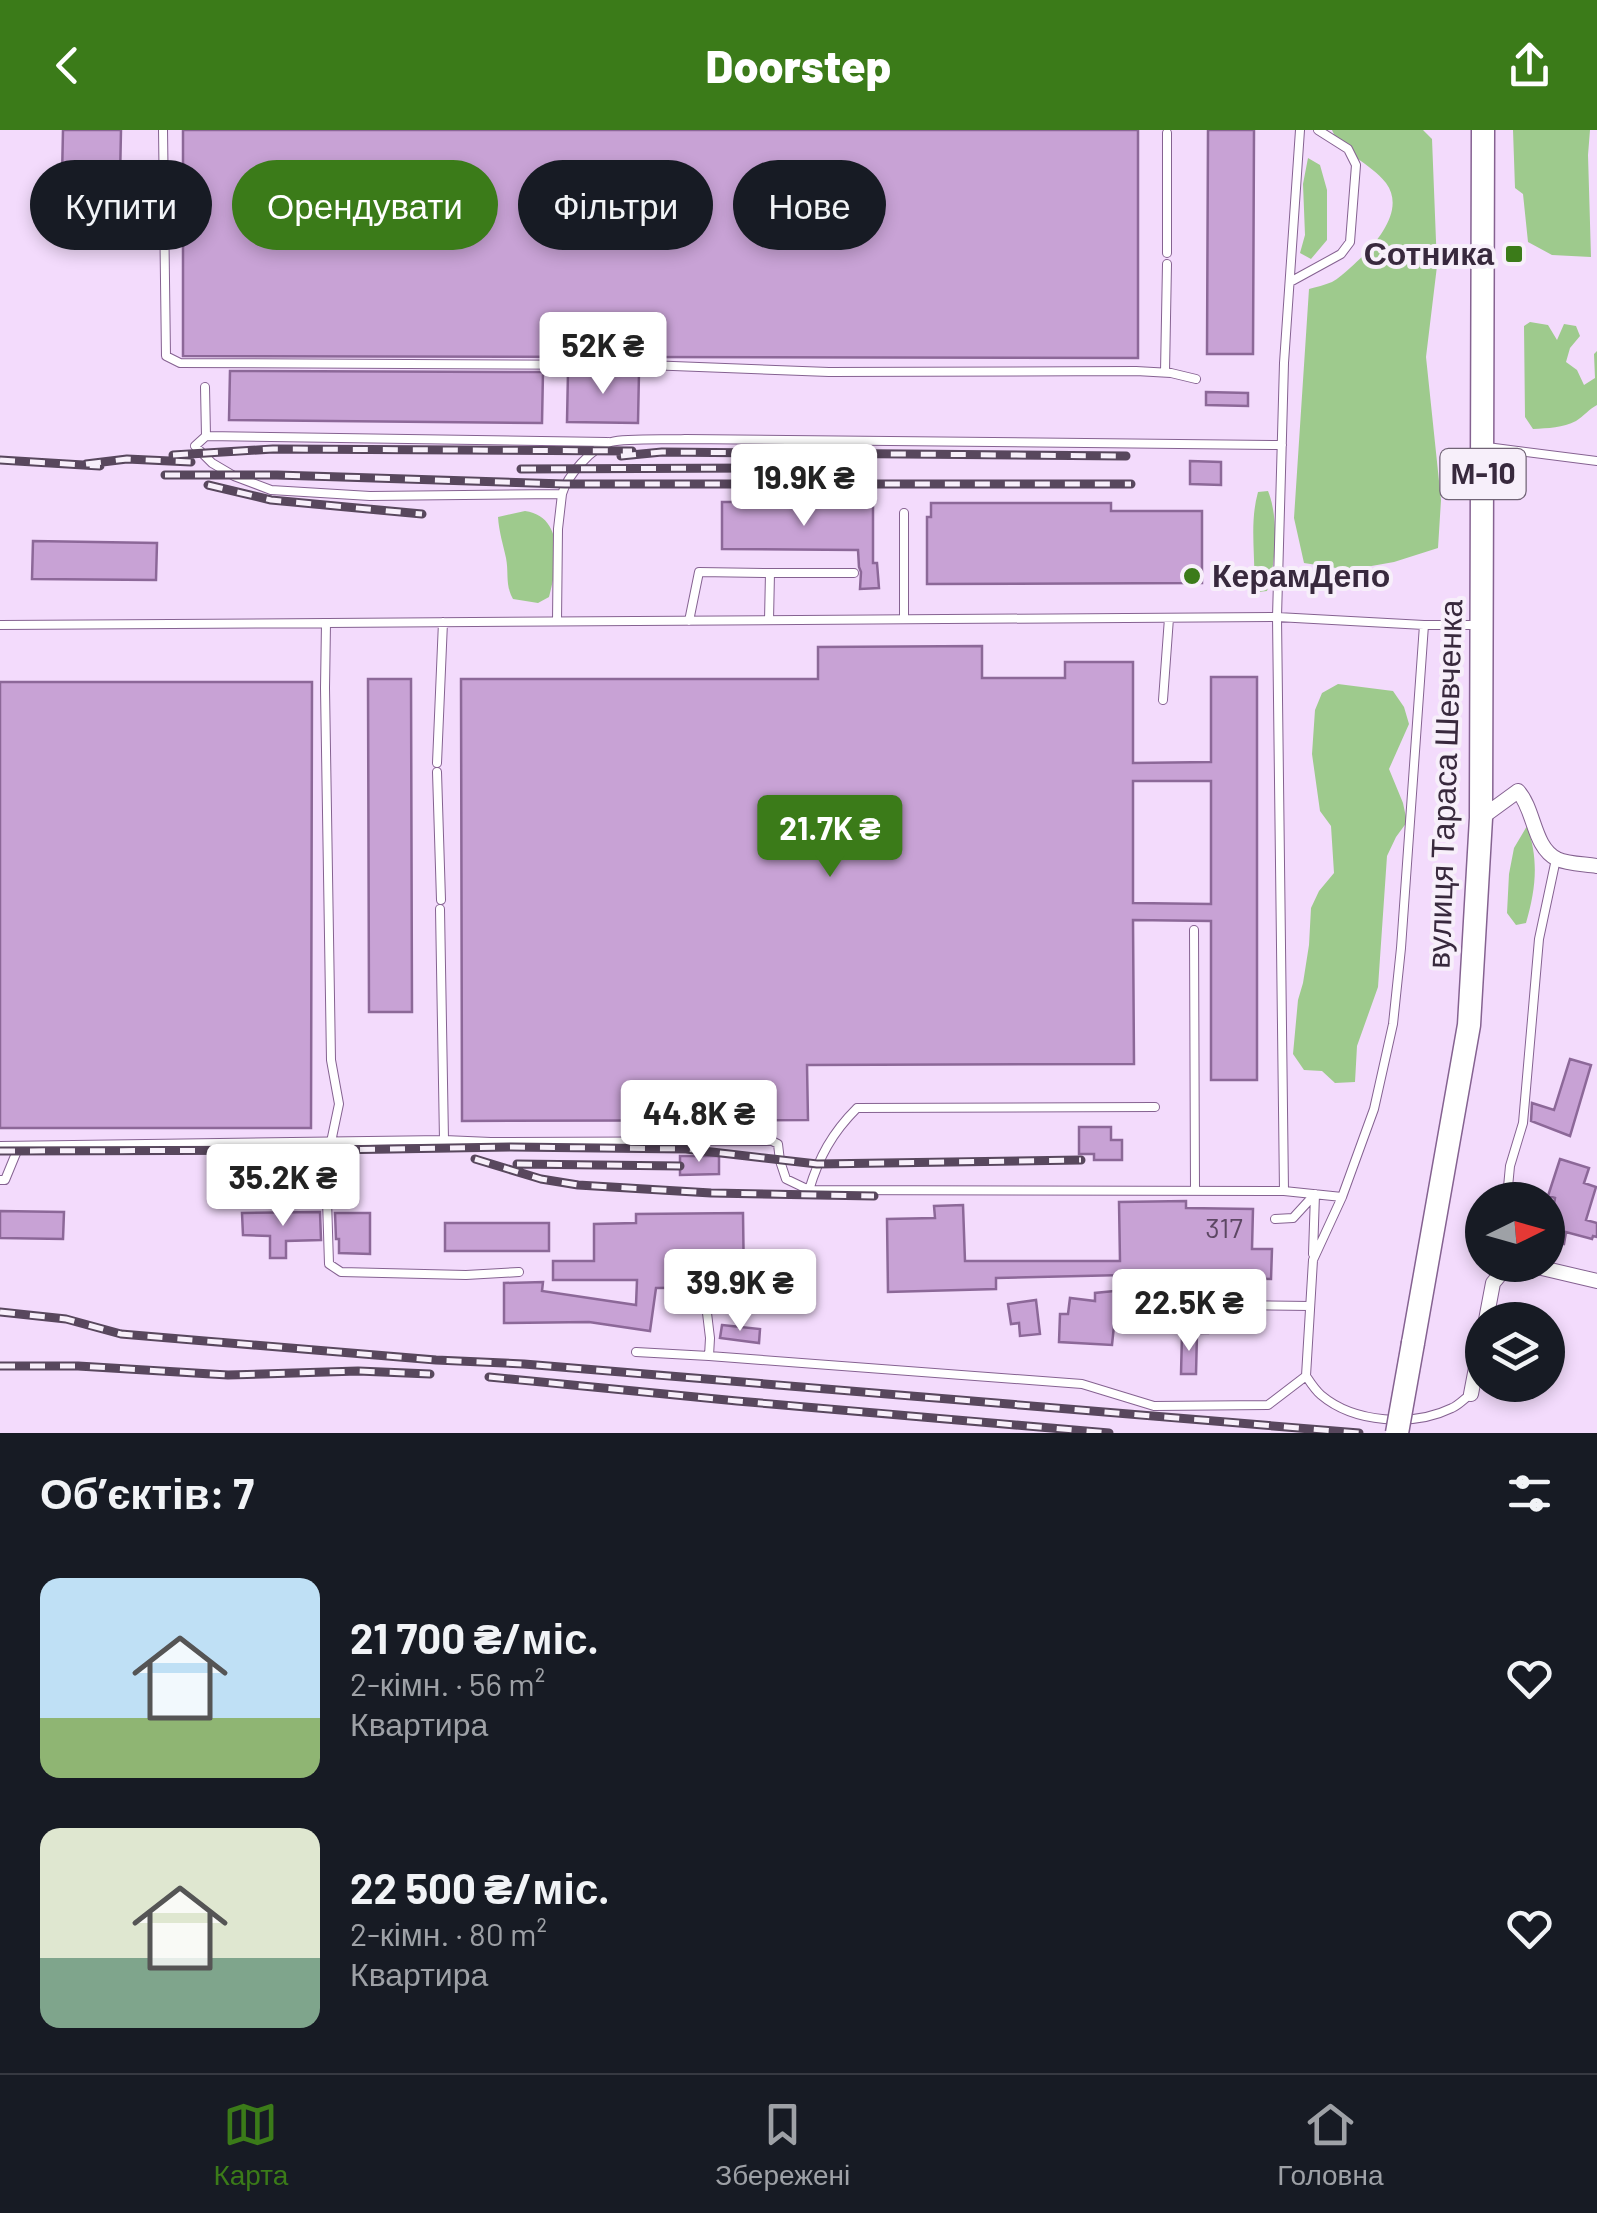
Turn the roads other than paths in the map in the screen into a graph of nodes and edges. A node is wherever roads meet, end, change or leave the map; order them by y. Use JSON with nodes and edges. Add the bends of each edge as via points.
{"nodes":[{"id":1,"x":163,"y":130,"type":"edge"},
{"id":2,"x":1300,"y":130,"type":"edge"},
{"id":3,"x":1318,"y":130,"type":"edge"},
{"id":4,"x":1482,"y":130,"type":"edge"},
{"id":5,"x":1168,"y":132,"type":"dead end"},
{"id":6,"x":1167,"y":253,"type":"dead end"},
{"id":7,"x":1167,"y":264,"type":"dead end"},
{"id":8,"x":1290,"y":282,"type":"junction"},
{"id":9,"x":1165,"y":372,"type":"junction"},
{"id":10,"x":1196,"y":379,"type":"dead end"},
{"id":11,"x":206,"y":387,"type":"dead end"},
{"id":12,"x":206,"y":436,"type":"junction"},
{"id":13,"x":608,"y":442,"type":"junction"},
{"id":14,"x":1282,"y":445,"type":"junction"},
{"id":15,"x":1483,"y":447,"type":"junction"},
{"id":16,"x":1597,"y":461,"type":"edge"},
{"id":17,"x":562,"y":494,"type":"junction"},
{"id":18,"x":904,"y":513,"type":"dead end"},
{"id":19,"x":770,"y":573,"type":"junction"},
{"id":20,"x":854,"y":574,"type":"dead end"},
{"id":21,"x":1278,"y":617,"type":"junction"},
{"id":22,"x":1169,"y":618,"type":"junction"},
{"id":23,"x":904,"y":619,"type":"junction"},
{"id":24,"x":769,"y":620,"type":"junction"},
{"id":25,"x":689,"y":621,"type":"junction"},
{"id":26,"x":443,"y":622,"type":"junction"},
{"id":27,"x":557,"y":622,"type":"junction"},
{"id":28,"x":326,"y":623,"type":"junction"},
{"id":29,"x":0,"y":625,"type":"edge"},
{"id":30,"x":1424,"y":625,"type":"junction"},
{"id":31,"x":1483,"y":625,"type":"junction"},
{"id":32,"x":1162,"y":700,"type":"dead end"},
{"id":33,"x":1480,"y":818,"type":"junction"},
{"id":34,"x":1556,"y":858,"type":"junction"},
{"id":35,"x":1597,"y":866,"type":"edge"},
{"id":36,"x":1194,"y":930,"type":"dead end"},
{"id":37,"x":1155,"y":1107,"type":"dead end"},
{"id":38,"x":444,"y":1140,"type":"junction"},
{"id":39,"x":331,"y":1142,"type":"junction"},
{"id":40,"x":0,"y":1146,"type":"edge"},
{"id":41,"x":19,"y":1146,"type":"junction"},
{"id":42,"x":0,"y":1180,"type":"edge"},
{"id":43,"x":1508,"y":1182,"type":"edge"},
{"id":44,"x":809,"y":1190,"type":"junction"},
{"id":45,"x":1195,"y":1190,"type":"junction"},
{"id":46,"x":1284,"y":1191,"type":"junction"},
{"id":47,"x":1315,"y":1194,"type":"junction"},
{"id":48,"x":1342,"y":1196,"type":"junction"},
{"id":49,"x":1275,"y":1218,"type":"dead end"},
{"id":50,"x":1313,"y":1260,"type":"junction"},
{"id":51,"x":520,"y":1272,"type":"dead end"},
{"id":52,"x":1565,"y":1273,"type":"edge"},
{"id":53,"x":1597,"y":1281,"type":"edge"},
{"id":54,"x":1226,"y":1305,"type":"dead end"},
{"id":55,"x":1310,"y":1306,"type":"junction"},
{"id":56,"x":708,"y":1313,"type":"dead end"},
{"id":57,"x":636,"y":1352,"type":"dead end"},
{"id":58,"x":709,"y":1356,"type":"junction"},
{"id":59,"x":1306,"y":1376,"type":"junction"},
{"id":60,"x":1465,"y":1399,"type":"edge"},
{"id":61,"x":1398,"y":1433,"type":"edge"}],
"edges":[{"from":1,"to":9,"type":"lane","via":[[166,356],[180,362]]},
{"from":2,"to":8,"type":"lane"},
{"from":3,"to":8,"type":"lane","via":[[1348,149],[1356,165],[1350,242]]},
{"from":4,"to":15,"type":"main road","name":"вулиця Тараса Шевченка","number":"М-10"},
{"from":5,"to":6,"type":"lane"},
{"from":7,"to":9,"type":"lane"},
{"from":8,"to":14,"type":"lane"},
{"from":9,"to":10,"type":"lane"},
{"from":11,"to":12,"type":"lane"},
{"from":12,"to":13,"type":"lane"},
{"from":12,"to":17,"type":"lane","via":[[195,446],[212,463],[270,490]]},
{"from":13,"to":14,"type":"lane"},
{"from":13,"to":17,"type":"lane","via":[[574,468]]},
{"from":14,"to":21,"type":"lane"},
{"from":15,"to":16,"type":"lane"},
{"from":15,"to":31,"type":"main road","name":"вулиця Тараса Шевченка","number":"М-10"},
{"from":17,"to":27,"type":"lane"},
{"from":18,"to":23,"type":"lane"},
{"from":19,"to":20,"type":"lane"},
{"from":19,"to":24,"type":"lane"},
{"from":19,"to":25,"type":"lane","via":[[699,572]]},
{"from":21,"to":22,"type":"lane"},
{"from":21,"to":30,"type":"lane"},
{"from":21,"to":46,"type":"lane"},
{"from":22,"to":23,"type":"lane"},
{"from":22,"to":32,"type":"lane"},
{"from":23,"to":24,"type":"lane"},
{"from":24,"to":25,"type":"lane"},
{"from":25,"to":27,"type":"lane"},
{"from":26,"to":27,"type":"lane"},
{"from":26,"to":28,"type":"lane"},
{"from":26,"to":38,"type":"lane","via":[[437,767]]},
{"from":28,"to":29,"type":"lane"},
{"from":28,"to":39,"type":"lane","via":[[331,1060],[340,1104]]},
{"from":30,"to":31,"type":"lane"},
{"from":30,"to":48,"type":"lane","via":[[1393,1024],[1374,1110]]},
{"from":31,"to":33,"type":"main road","name":"вулиця Тараса Шевченка","number":"М-10"},
{"from":33,"to":34,"type":"street","via":[[1518,791],[1541,843]]},
{"from":33,"to":61,"type":"main road","name":"вулиця Тараса Шевченка","number":"М-10","bridge":true,"via":[[1469,1025]]},
{"from":34,"to":35,"type":"street"},
{"from":34,"to":43,"type":"lane","via":[[1540,939],[1523,1123]]},
{"from":36,"to":45,"type":"lane"},
{"from":37,"to":44,"type":"lane","via":[[857,1108],[827,1144]]},
{"from":38,"to":39,"type":"lane"},
{"from":38,"to":44,"type":"lane","via":[[772,1141],[786,1179]]},
{"from":39,"to":41,"type":"lane"},
{"from":39,"to":51,"type":"lane","via":[[329,1264],[342,1272]]},
{"from":40,"to":41,"type":"lane"},
{"from":41,"to":42,"type":"lane"},
{"from":44,"to":45,"type":"lane"},
{"from":45,"to":46,"type":"lane"},
{"from":46,"to":47,"type":"lane"},
{"from":47,"to":48,"type":"lane"},
{"from":47,"to":49,"type":"lane","via":[[1293,1218]]},
{"from":47,"to":50,"type":"lane"},
{"from":48,"to":50,"type":"lane"},
{"from":50,"to":55,"type":"lane"},
{"from":52,"to":53,"type":"street"},
{"from":54,"to":55,"type":"lane"},
{"from":55,"to":59,"type":"lane"},
{"from":56,"to":58,"type":"lane"},
{"from":57,"to":58,"type":"lane"},
{"from":58,"to":59,"type":"lane","via":[[1082,1384],[1154,1406],[1268,1405]]},
{"from":59,"to":60,"type":"lane","via":[[1340,1406],[1392,1420],[1436,1414]]}]}
